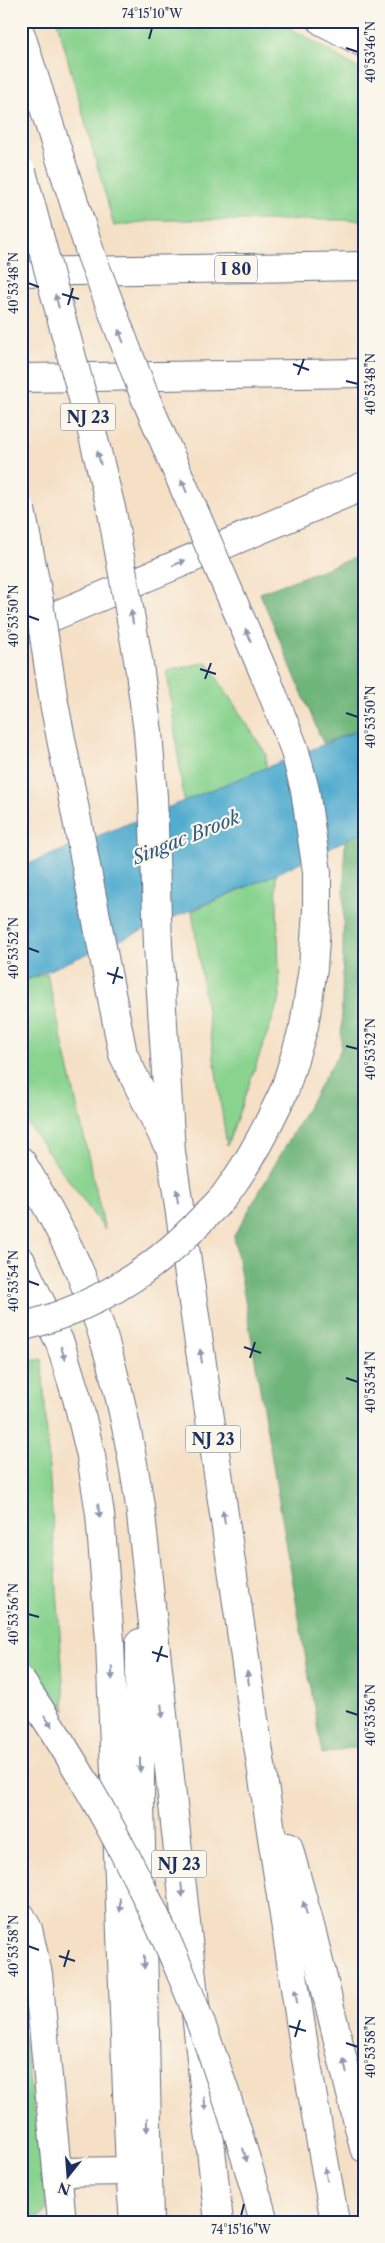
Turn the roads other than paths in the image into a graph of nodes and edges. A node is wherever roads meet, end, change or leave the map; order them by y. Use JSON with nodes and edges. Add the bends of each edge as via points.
{"nodes":[{"id":1,"x":322,"y":21,"type":"edge"},
{"id":2,"x":21,"y":35,"type":"edge"},
{"id":3,"x":364,"y":43,"type":"edge"},
{"id":4,"x":21,"y":172,"type":"edge"},
{"id":5,"x":364,"y":266,"type":"edge"},
{"id":6,"x":21,"y":272,"type":"edge"},
{"id":7,"x":364,"y":373,"type":"edge"},
{"id":8,"x":21,"y":378,"type":"edge"},
{"id":9,"x":364,"y":486,"type":"edge"},
{"id":10,"x":21,"y":510,"type":"edge"},
{"id":11,"x":21,"y":585,"type":"edge"},
{"id":12,"x":21,"y":630,"type":"edge"},
{"id":13,"x":54,"y":703,"type":"junction"},
{"id":14,"x":171,"y":1152,"type":"junction"},
{"id":15,"x":21,"y":1161,"type":"edge"},
{"id":16,"x":21,"y":1261,"type":"edge"},
{"id":17,"x":21,"y":1327,"type":"edge"},
{"id":18,"x":140,"y":1506,"type":"junction"},
{"id":19,"x":21,"y":1681,"type":"edge"},
{"id":20,"x":255,"y":1726,"type":"junction"},
{"id":21,"x":21,"y":1916,"type":"edge"},
{"id":22,"x":364,"y":2148,"type":"edge"},
{"id":23,"x":130,"y":2171,"type":"junction"},
{"id":24,"x":58,"y":2172,"type":"junction"},
{"id":25,"x":62,"y":2222,"type":"edge"},
{"id":26,"x":134,"y":2222,"type":"edge"},
{"id":27,"x":149,"y":2222,"type":"edge"},
{"id":28,"x":219,"y":2222,"type":"edge"},
{"id":29,"x":264,"y":2222,"type":"edge"},
{"id":30,"x":335,"y":2222,"type":"edge"}],
"edges":[{"from":1,"to":3,"type":"main road"},
{"from":17,"to":2,"type":"main road","one_way":true,"bridge":true,"via":[[91,1302],[138,1276],[184,1238],[226,1193],[260,1142],[285,1089],[304,1026],[317,911],[317,872],[305,790],[294,748],[141,387],[94,263]]},
{"from":14,"to":4,"type":"main road","number":"NJ 23","one_way":true,"bridge":true,"via":[[158,945],[153,797],[139,665],[112,512]]},
{"from":5,"to":6,"type":"main road","number":"I 80"},
{"from":7,"to":8,"type":"main road"},
{"from":12,"to":9,"type":"main road","one_way":true},
{"from":10,"to":13,"type":"main road","bridge":true},
{"from":11,"to":13,"type":"main road","bridge":true},
{"from":13,"to":14,"type":"main road","via":[[123,1054]]},
{"from":20,"to":14,"type":"main road","number":"NJ 23","one_way":true},
{"from":15,"to":18,"type":"main road","number":"NJ 23","via":[[81,1276],[102,1336],[119,1391]]},
{"from":16,"to":23,"type":"main road","one_way":true,"via":[[60,1343],[78,1398],[100,1514],[110,1641]]},
{"from":18,"to":27,"type":"main road","one_way":true,"via":[[140,1801]]},
{"from":18,"to":28,"type":"main road","number":"NJ 23","one_way":true},
{"from":19,"to":29,"type":"main road","one_way":true,"bridge":true,"via":[[92,1792],[159,1923],[219,2072]]},
{"from":22,"to":20,"type":"main road","one_way":true,"via":[[312,1933]]},
{"from":30,"to":20,"type":"main road","number":"NJ 23","one_way":true,"via":[[305,2053]]},
{"from":21,"to":24,"type":"main road","via":[[28,1929],[38,1974]]},
{"from":23,"to":24,"type":"main road"},
{"from":23,"to":26,"type":"main road"},
{"from":24,"to":25,"type":"main road"}]}
